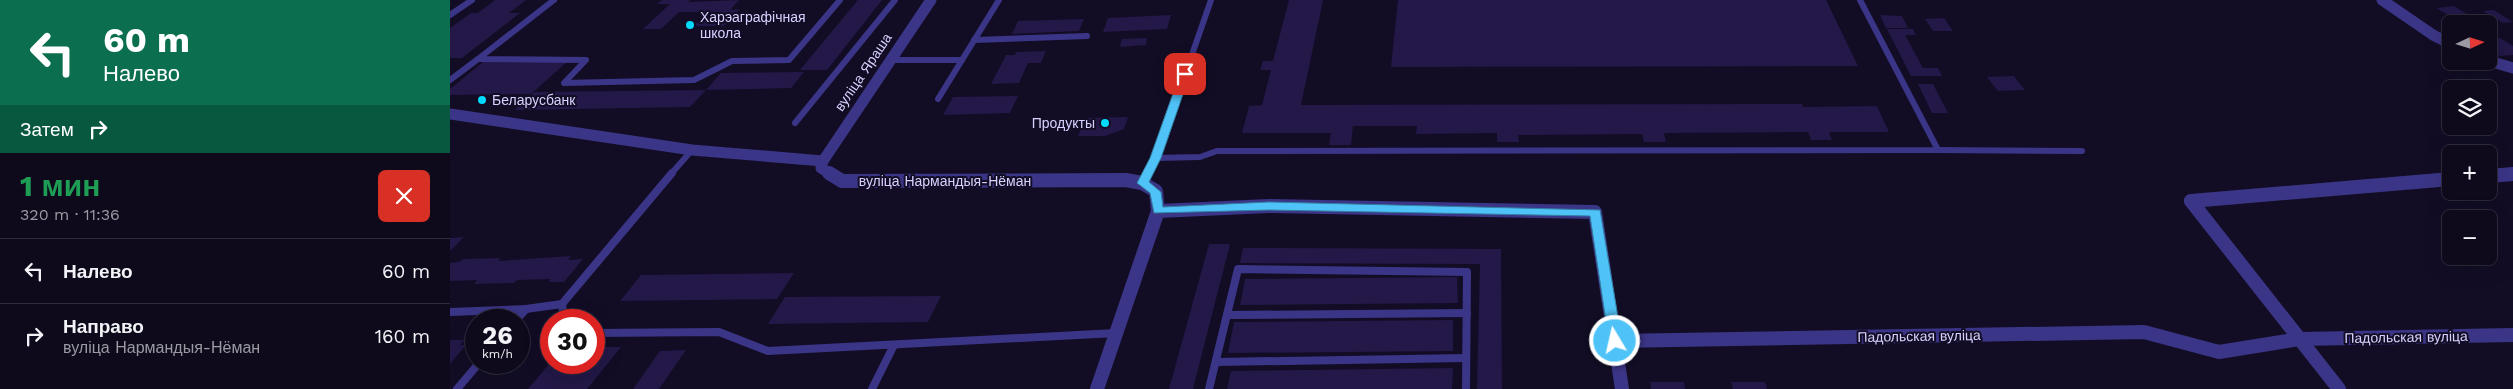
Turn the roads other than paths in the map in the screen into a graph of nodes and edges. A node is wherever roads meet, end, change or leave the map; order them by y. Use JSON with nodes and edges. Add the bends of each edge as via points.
{"nodes":[{"id":1,"x":472,"y":0,"type":"edge"},
{"id":2,"x":554,"y":0,"type":"edge"},
{"id":3,"x":840,"y":0,"type":"edge"},
{"id":4,"x":895,"y":0,"type":"edge"},
{"id":5,"x":931,"y":0,"type":"edge"},
{"id":6,"x":1000,"y":0,"type":"edge"},
{"id":7,"x":1211,"y":0,"type":"edge"},
{"id":8,"x":1860,"y":0,"type":"edge"},
{"id":9,"x":2382,"y":0,"type":"edge"},
{"id":10,"x":450,"y":15,"type":"edge"},
{"id":11,"x":1087,"y":36,"type":"dead end"},
{"id":12,"x":974,"y":40,"type":"junction"},
{"id":13,"x":2442,"y":40,"type":"edge"},
{"id":14,"x":478,"y":59,"type":"junction"},
{"id":15,"x":888,"y":60,"type":"junction"},
{"id":16,"x":962,"y":60,"type":"junction"},
{"id":17,"x":2498,"y":63,"type":"edge"},
{"id":18,"x":2513,"y":68,"type":"edge"},
{"id":19,"x":450,"y":80,"type":"edge"},
{"id":20,"x":938,"y":99,"type":"dead end"},
{"id":21,"x":450,"y":114,"type":"edge"},
{"id":22,"x":795,"y":123,"type":"dead end"},
{"id":23,"x":692,"y":150,"type":"junction"},
{"id":24,"x":1938,"y":150,"type":"junction"},
{"id":25,"x":2082,"y":151,"type":"dead end"},
{"id":26,"x":1156,"y":158,"type":"junction"},
{"id":27,"x":822,"y":161,"type":"junction"},
{"id":28,"x":2513,"y":174,"type":"edge"},
{"id":29,"x":2497,"y":175,"type":"edge"},
{"id":30,"x":2442,"y":180,"type":"edge"},
{"id":31,"x":1142,"y":183,"type":"junction"},
{"id":32,"x":1158,"y":211,"type":"junction"},
{"id":33,"x":562,"y":304,"type":"junction"},
{"id":34,"x":526,"y":309,"type":"edge"},
{"id":35,"x":563,"y":309,"type":"edge"},
{"id":36,"x":465,"y":311,"type":"edge"},
{"id":37,"x":450,"y":312,"type":"edge"},
{"id":38,"x":1467,"y":314,"type":"junction"},
{"id":39,"x":1227,"y":315,"type":"junction"},
{"id":40,"x":605,"y":333,"type":"edge"},
{"id":41,"x":1116,"y":333,"type":"junction"},
{"id":42,"x":2513,"y":335,"type":"edge"},
{"id":43,"x":2299,"y":340,"type":"junction"},
{"id":44,"x":1615,"y":341,"type":"junction"},
{"id":45,"x":894,"y":345,"type":"junction"},
{"id":46,"x":1466,"y":358,"type":"junction"},
{"id":47,"x":1216,"y":362,"type":"junction"},
{"id":48,"x":470,"y":374,"type":"edge"},
{"id":49,"x":457,"y":389,"type":"edge"},
{"id":50,"x":872,"y":389,"type":"edge"},
{"id":51,"x":1098,"y":389,"type":"edge"},
{"id":52,"x":1209,"y":389,"type":"edge"},
{"id":53,"x":1466,"y":389,"type":"edge"},
{"id":54,"x":1622,"y":389,"type":"edge"},
{"id":55,"x":2338,"y":389,"type":"edge"}],
"edges":[{"from":1,"to":10,"type":"lane"},
{"from":2,"to":14,"type":"lane"},
{"from":3,"to":14,"type":"lane","via":[[789,60],[732,61],[694,80],[564,83],[586,60]]},
{"from":4,"to":22,"type":"lane"},
{"from":5,"to":15,"type":"street","name":"вуліца Яраша"},
{"from":6,"to":12,"type":"lane"},
{"from":7,"to":26,"type":"lane"},
{"from":8,"to":24,"type":"lane"},
{"from":9,"to":13,"type":"street"},
{"from":11,"to":12,"type":"lane"},
{"from":12,"to":16,"type":"lane"},
{"from":14,"to":19,"type":"lane"},
{"from":15,"to":16,"type":"lane"},
{"from":15,"to":27,"type":"street","name":"вуліца Яраша"},
{"from":16,"to":20,"type":"lane"},
{"from":17,"to":18,"type":"street"},
{"from":21,"to":23,"type":"street"},
{"from":23,"to":27,"type":"street"},
{"from":23,"to":33,"type":"lane"},
{"from":24,"to":25,"type":"lane"},
{"from":24,"to":26,"type":"lane","via":[[1217,151],[1200,157]]},
{"from":26,"to":31,"type":"lane"},
{"from":27,"to":31,"type":"street","name":"вуліца Нармандыя-Нёман","via":[[821,168],[842,181],[863,183],[1126,180]]},
{"from":28,"to":29,"type":"street"},
{"from":30,"to":43,"type":"street","via":[[2190,201]]},
{"from":31,"to":32,"type":"street","via":[[1156,192]]},
{"from":32,"to":41,"type":"street"},
{"from":32,"to":44,"type":"street","via":[[1269,206],[1596,212]]},
{"from":33,"to":34,"type":"lane"},
{"from":33,"to":35,"type":"lane"},
{"from":36,"to":37,"type":"lane"},
{"from":38,"to":39,"type":"lane"},
{"from":38,"to":39,"type":"lane","via":[[1467,272],[1238,269]]},
{"from":38,"to":46,"type":"lane"},
{"from":39,"to":47,"type":"lane"},
{"from":40,"to":45,"type":"lane","via":[[719,332],[768,351]]},
{"from":41,"to":45,"type":"lane"},
{"from":41,"to":51,"type":"street"},
{"from":42,"to":43,"type":"street","name":"Падольская вуліца"},
{"from":43,"to":44,"type":"street","name":"Падольская вуліца","via":[[2219,352],[2144,332]]},
{"from":43,"to":55,"type":"street"},
{"from":44,"to":54,"type":"street"},
{"from":45,"to":50,"type":"lane"},
{"from":46,"to":47,"type":"lane"},
{"from":46,"to":53,"type":"lane"},
{"from":47,"to":52,"type":"lane"},
{"from":48,"to":49,"type":"lane"}]}
